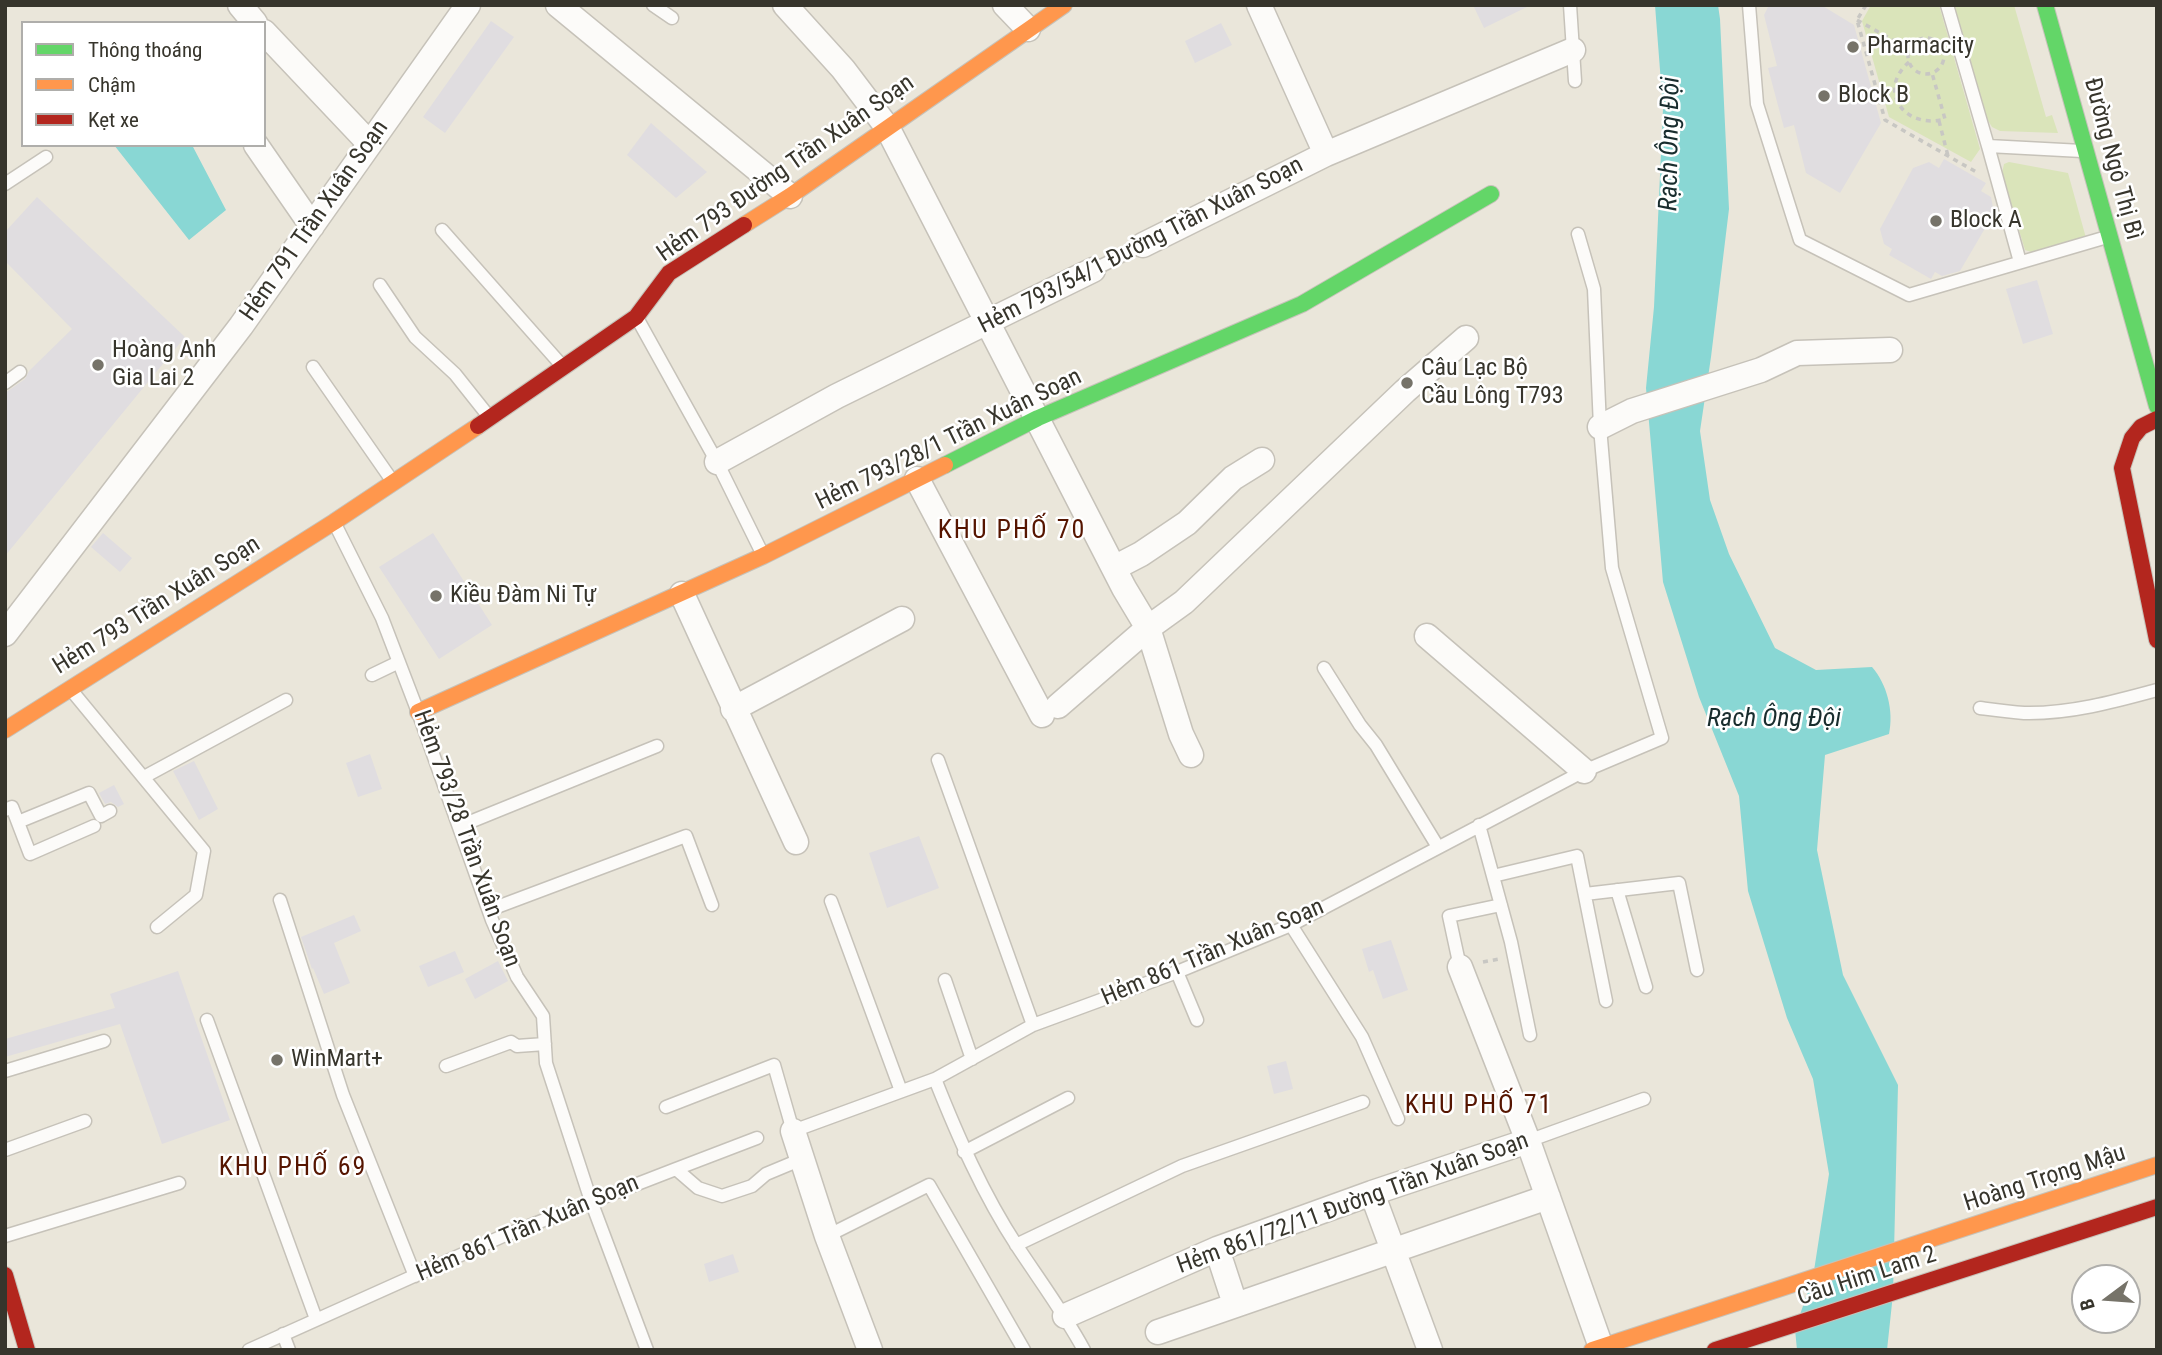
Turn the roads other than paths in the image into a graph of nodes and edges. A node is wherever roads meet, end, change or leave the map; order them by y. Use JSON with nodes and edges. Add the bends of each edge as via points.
{"nodes":[{"id":1,"x":468,"y":5,"type":"edge"},
{"id":2,"x":653,"y":5,"type":"edge"},
{"id":3,"x":785,"y":5,"type":"edge"},
{"id":4,"x":1006,"y":5,"type":"edge"},
{"id":5,"x":1064,"y":5,"type":"edge"},
{"id":6,"x":1258,"y":5,"type":"edge"},
{"id":7,"x":1570,"y":5,"type":"edge"},
{"id":8,"x":1749,"y":5,"type":"edge"},
{"id":9,"x":1947,"y":5,"type":"edge"},
{"id":10,"x":2045,"y":5,"type":"edge"},
{"id":11,"x":572,"y":10,"type":"edge"},
{"id":12,"x":672,"y":18,"type":"dead end"},
{"id":13,"x":1028,"y":29,"type":"junction"},
{"id":14,"x":266,"y":30,"type":"edge"},
{"id":15,"x":1573,"y":50,"type":"junction"},
{"id":16,"x":1575,"y":81,"type":"dead end"},
{"id":17,"x":887,"y":127,"type":"junction"},
{"id":18,"x":369,"y":143,"type":"junction"},
{"id":19,"x":1988,"y":146,"type":"junction"},
{"id":20,"x":257,"y":147,"type":"edge"},
{"id":21,"x":2087,"y":152,"type":"junction"},
{"id":22,"x":1326,"y":154,"type":"junction"},
{"id":23,"x":46,"y":157,"type":"dead end"},
{"id":24,"x":5,"y":184,"type":"edge"},
{"id":25,"x":1491,"y":194,"type":"dead end"},
{"id":26,"x":790,"y":196,"type":"junction"},
{"id":27,"x":312,"y":226,"type":"junction"},
{"id":28,"x":442,"y":230,"type":"dead end"},
{"id":29,"x":1578,"y":234,"type":"dead end"},
{"id":30,"x":2110,"y":237,"type":"junction"},
{"id":31,"x":1143,"y":245,"type":"joint"},
{"id":32,"x":2020,"y":262,"type":"junction"},
{"id":33,"x":1093,"y":271,"type":"joint"},
{"id":34,"x":380,"y":285,"type":"dead end"},
{"id":35,"x":636,"y":317,"type":"junction"},
{"id":36,"x":988,"y":323,"type":"junction"},
{"id":37,"x":1466,"y":338,"type":"dead end"},
{"id":38,"x":1890,"y":350,"type":"dead end"},
{"id":39,"x":313,"y":367,"type":"dead end"},
{"id":40,"x":565,"y":368,"type":"junction"},
{"id":41,"x":20,"y":372,"type":"dead end"},
{"id":42,"x":5,"y":383,"type":"edge"},
{"id":43,"x":2157,"y":406,"type":"edge"},
{"id":44,"x":490,"y":418,"type":"junction"},
{"id":45,"x":1038,"y":418,"type":"junction"},
{"id":46,"x":2157,"y":419,"type":"edge"},
{"id":47,"x":1600,"y":427,"type":"junction"},
{"id":48,"x":1262,"y":460,"type":"dead end"},
{"id":49,"x":717,"y":462,"type":"junction"},
{"id":50,"x":917,"y":479,"type":"junction"},
{"id":51,"x":393,"y":482,"type":"junction"},
{"id":52,"x":334,"y":522,"type":"junction"},
{"id":53,"x":763,"y":556,"type":"junction"},
{"id":54,"x":1114,"y":568,"type":"junction"},
{"id":55,"x":682,"y":594,"type":"junction"},
{"id":56,"x":902,"y":620,"type":"dead end"},
{"id":57,"x":1147,"y":628,"type":"junction"},
{"id":58,"x":5,"y":634,"type":"edge"},
{"id":59,"x":1427,"y":636,"type":"dead end"},
{"id":60,"x":2157,"y":640,"type":"edge"},
{"id":61,"x":399,"y":662,"type":"junction"},
{"id":62,"x":1324,"y":668,"type":"dead end"},
{"id":63,"x":372,"y":675,"type":"dead end"},
{"id":64,"x":69,"y":688,"type":"junction"},
{"id":65,"x":2157,"y":690,"type":"edge"},
{"id":66,"x":286,"y":700,"type":"dead end"},
{"id":67,"x":1980,"y":708,"type":"dead end"},
{"id":68,"x":733,"y":709,"type":"junction"},
{"id":69,"x":418,"y":712,"type":"junction"},
{"id":70,"x":5,"y":730,"type":"edge"},
{"id":71,"x":657,"y":746,"type":"dead end"},
{"id":72,"x":1191,"y":755,"type":"dead end"},
{"id":73,"x":938,"y":760,"type":"dead end"},
{"id":74,"x":1584,"y":771,"type":"junction"},
{"id":75,"x":144,"y":777,"type":"junction"},
{"id":76,"x":5,"y":810,"type":"edge"},
{"id":77,"x":110,"y":811,"type":"dead end"},
{"id":78,"x":18,"y":822,"type":"junction"},
{"id":79,"x":1479,"y":825,"type":"junction"},
{"id":80,"x":94,"y":826,"type":"dead end"},
{"id":81,"x":460,"y":826,"type":"junction"},
{"id":82,"x":796,"y":842,"type":"dead end"},
{"id":83,"x":1438,"y":847,"type":"junction"},
{"id":84,"x":1493,"y":876,"type":"junction"},
{"id":85,"x":1617,"y":890,"type":"junction"},
{"id":86,"x":1585,"y":894,"type":"junction"},
{"id":87,"x":280,"y":900,"type":"dead end"},
{"id":88,"x":831,"y":901,"type":"dead end"},
{"id":89,"x":712,"y":905,"type":"dead end"},
{"id":90,"x":1501,"y":905,"type":"junction"},
{"id":91,"x":489,"y":910,"type":"junction"},
{"id":92,"x":1291,"y":925,"type":"junction"},
{"id":93,"x":157,"y":927,"type":"dead end"},
{"id":94,"x":1460,"y":967,"type":"joint"},
{"id":95,"x":1697,"y":970,"type":"dead end"},
{"id":96,"x":1178,"y":972,"type":"junction"},
{"id":97,"x":945,"y":980,"type":"dead end"},
{"id":98,"x":1646,"y":988,"type":"dead end"},
{"id":99,"x":1606,"y":1001,"type":"dead end"},
{"id":100,"x":207,"y":1020,"type":"dead end"},
{"id":101,"x":1197,"y":1020,"type":"dead end"},
{"id":102,"x":1033,"y":1025,"type":"junction"},
{"id":103,"x":1530,"y":1035,"type":"dead end"},
{"id":104,"x":104,"y":1041,"type":"dead end"},
{"id":105,"x":545,"y":1044,"type":"junction"},
{"id":106,"x":972,"y":1059,"type":"junction"},
{"id":107,"x":446,"y":1066,"type":"dead end"},
{"id":108,"x":5,"y":1071,"type":"edge"},
{"id":109,"x":934,"y":1079,"type":"junction"},
{"id":110,"x":901,"y":1091,"type":"junction"},
{"id":111,"x":1068,"y":1098,"type":"dead end"},
{"id":112,"x":1644,"y":1099,"type":"dead end"},
{"id":113,"x":1363,"y":1102,"type":"dead end"},
{"id":114,"x":666,"y":1107,"type":"dead end"},
{"id":115,"x":1398,"y":1119,"type":"dead end"},
{"id":116,"x":85,"y":1121,"type":"dead end"},
{"id":117,"x":793,"y":1131,"type":"junction"},
{"id":118,"x":757,"y":1138,"type":"dead end"},
{"id":119,"x":1528,"y":1141,"type":"junction"},
{"id":120,"x":5,"y":1150,"type":"edge"},
{"id":121,"x":964,"y":1152,"type":"junction"},
{"id":122,"x":802,"y":1159,"type":"junction"},
{"id":123,"x":2157,"y":1165,"type":"edge"},
{"id":124,"x":676,"y":1168,"type":"junction"},
{"id":125,"x":179,"y":1183,"type":"dead end"},
{"id":126,"x":1372,"y":1193,"type":"junction"},
{"id":127,"x":1548,"y":1197,"type":"junction"},
{"id":128,"x":591,"y":1201,"type":"junction"},
{"id":129,"x":2157,"y":1207,"type":"edge"},
{"id":130,"x":1947,"y":1235,"type":"joint"},
{"id":131,"x":5,"y":1236,"type":"edge"},
{"id":132,"x":827,"y":1236,"type":"junction"},
{"id":133,"x":1016,"y":1245,"type":"junction"},
{"id":134,"x":1217,"y":1249,"type":"junction"},
{"id":135,"x":1393,"y":1249,"type":"junction"},
{"id":136,"x":5,"y":1275,"type":"edge"},
{"id":137,"x":415,"y":1276,"type":"junction"},
{"id":138,"x":1236,"y":1304,"type":"junction"},
{"id":139,"x":1065,"y":1316,"type":"junction"},
{"id":140,"x":316,"y":1318,"type":"junction"},
{"id":141,"x":1158,"y":1332,"type":"dead end"},
{"id":142,"x":283,"y":1334,"type":"junction"},
{"id":143,"x":1598,"y":1349,"type":"edge"},
{"id":144,"x":27,"y":1350,"type":"edge"},
{"id":145,"x":249,"y":1350,"type":"edge"},
{"id":146,"x":289,"y":1350,"type":"edge"},
{"id":147,"x":647,"y":1350,"type":"edge"},
{"id":148,"x":870,"y":1350,"type":"edge"},
{"id":149,"x":1024,"y":1350,"type":"edge"},
{"id":150,"x":1084,"y":1350,"type":"edge"},
{"id":151,"x":1430,"y":1350,"type":"edge"},
{"id":152,"x":1715,"y":1350,"type":"edge"}],
"edges":[{"from":1,"to":18,"type":"street","name":"Hẻm 791 Trần Xuân Soạn"},
{"from":2,"to":12,"type":"lane"},
{"from":3,"to":17,"type":"street"},
{"from":4,"to":13,"type":"street"},
{"from":5,"to":13,"type":"street","name":"Hẻm 793 Đường Trần Xuân Soạn"},
{"from":6,"to":22,"type":"street"},
{"from":7,"to":15,"type":"lane"},
{"from":8,"to":32,"type":"lane","via":[[1757,104],[1800,240],[1909,295]]},
{"from":9,"to":19,"type":"lane"},
{"from":10,"to":21,"type":"street","name":"Đường Ngô Thị Bì"},
{"from":11,"to":26,"type":"street"},
{"from":13,"to":17,"type":"street","name":"Hẻm 793 Đường Trần Xuân Soạn"},
{"from":14,"to":18,"type":"street"},
{"from":15,"to":16,"type":"lane"},
{"from":15,"to":22,"type":"street","name":"Hẻm 793/54/1 Đường Trần Xuân Soạn"},
{"from":17,"to":26,"type":"street","name":"Hẻm 793 Đường Trần Xuân Soạn"},
{"from":17,"to":36,"type":"street"},
{"from":18,"to":27,"type":"street","name":"Hẻm 791 Trần Xuân Soạn"},
{"from":19,"to":21,"type":"lane"},
{"from":19,"to":32,"type":"lane"},
{"from":20,"to":27,"type":"street"},
{"from":21,"to":30,"type":"street","name":"Đường Ngô Thị Bì"},
{"from":22,"to":31,"type":"street","name":"Hẻm 793/54/1 Đường Trần Xuân Soạn"},
{"from":23,"to":24,"type":"lane"},
{"from":25,"to":45,"type":"street","name":"Hẻm 793/28/1 Trần Xuân Soạn","via":[[1301,304]]},
{"from":26,"to":35,"type":"street","name":"Hẻm 793 Đường Trần Xuân Soạn","via":[[669,272]]},
{"from":27,"to":58,"type":"street","name":"Hẻm 791 Trần Xuân Soạn","via":[[220,355]]},
{"from":28,"to":40,"type":"lane"},
{"from":29,"to":47,"type":"lane","via":[[1594,289]]},
{"from":30,"to":32,"type":"lane"},
{"from":30,"to":43,"type":"street","name":"Đường Ngô Thị Bì"},
{"from":31,"to":33,"type":"lane","name":"Hẻm 793/54/1 Đường Trần Xuân Soạn"},
{"from":33,"to":36,"type":"street","name":"Hẻm 793/54/1 Đường Trần Xuân Soạn"},
{"from":34,"to":44,"type":"lane","via":[[415,337],[455,374]]},
{"from":35,"to":40,"type":"street","name":"Hẻm 793 Đường Trần Xuân Soạn"},
{"from":35,"to":49,"type":"lane"},
{"from":36,"to":45,"type":"street"},
{"from":36,"to":49,"type":"street","name":"Hẻm 793/54/1 Đường Trần Xuân Soạn","via":[[838,396]]},
{"from":37,"to":57,"type":"street","via":[[1184,602]]},
{"from":38,"to":47,"type":"street","via":[[1797,353],[1761,370],[1632,411]]},
{"from":39,"to":51,"type":"lane"},
{"from":40,"to":44,"type":"street","name":"Hẻm 793 Đường Trần Xuân Soạn"},
{"from":41,"to":42,"type":"lane"},
{"from":44,"to":51,"type":"street","name":"Hẻm 793 Đường Trần Xuân Soạn"},
{"from":45,"to":50,"type":"street","name":"Hẻm 793/28/1 Trần Xuân Soạn"},
{"from":45,"to":54,"type":"street"},
{"from":46,"to":60,"type":"street","via":[[2142,425],[2127,444],[2122,468]]},
{"from":47,"to":74,"type":"lane","name":"Hẻm 861 Trần Xuân Soạn","via":[[1612,568],[1662,738]]},
{"from":48,"to":54,"type":"street","via":[[1233,478],[1187,523]]},
{"from":49,"to":53,"type":"lane"},
{"from":50,"to":53,"type":"street","name":"Hẻm 793/28/1 Trần Xuân Soạn"},
{"from":50,"to":57,"type":"street","via":[[1050,710]]},
{"from":51,"to":52,"type":"street","name":"Hẻm 793 Đường Trần Xuân Soạn"},
{"from":52,"to":61,"type":"lane","name":"Hẻm 793/28 Trần Xuân Soạn"},
{"from":52,"to":64,"type":"street","name":"Hẻm 793 Trần Xuân Soạn"},
{"from":53,"to":55,"type":"street","name":"Hẻm 793/28/1 Trần Xuân Soạn"},
{"from":54,"to":57,"type":"street"},
{"from":55,"to":68,"type":"street"},
{"from":55,"to":69,"type":"street","name":"Hẻm 793/28/1 Trần Xuân Soạn"},
{"from":56,"to":68,"type":"street"},
{"from":57,"to":72,"type":"street"},
{"from":59,"to":74,"type":"street"},
{"from":61,"to":63,"type":"lane"},
{"from":61,"to":69,"type":"lane","name":"Hẻm 793/28 Trần Xuân Soạn"},
{"from":62,"to":83,"type":"lane"},
{"from":64,"to":70,"type":"street","name":"Hẻm 793 Trần Xuân Soạn"},
{"from":64,"to":75,"type":"lane"},
{"from":65,"to":67,"type":"lane","via":[[2058,712]]},
{"from":66,"to":75,"type":"lane"},
{"from":68,"to":82,"type":"street"},
{"from":69,"to":81,"type":"lane","name":"Hẻm 793/28 Trần Xuân Soạn"},
{"from":71,"to":81,"type":"lane"},
{"from":73,"to":102,"type":"lane"},
{"from":74,"to":79,"type":"lane","name":"Hẻm 861 Trần Xuân Soạn"},
{"from":75,"to":93,"type":"lane","via":[[204,851],[196,895]]},
{"from":76,"to":78,"type":"lane","via":[[12,807]]},
{"from":77,"to":78,"type":"lane","via":[[100,816],[89,793]]},
{"from":78,"to":80,"type":"lane","via":[[30,854]]},
{"from":79,"to":83,"type":"lane","name":"Hẻm 861 Trần Xuân Soạn"},
{"from":79,"to":84,"type":"lane"},
{"from":81,"to":91,"type":"lane","name":"Hẻm 793/28 Trần Xuân Soạn"},
{"from":83,"to":92,"type":"lane","name":"Hẻm 861 Trần Xuân Soạn"},
{"from":84,"to":86,"type":"lane","via":[[1577,856]]},
{"from":84,"to":90,"type":"lane"},
{"from":85,"to":86,"type":"lane"},
{"from":85,"to":95,"type":"lane","via":[[1679,883]]},
{"from":85,"to":98,"type":"lane"},
{"from":86,"to":99,"type":"lane"},
{"from":87,"to":137,"type":"lane","via":[[343,1095]]},
{"from":88,"to":110,"type":"lane"},
{"from":89,"to":91,"type":"lane","via":[[686,836]]},
{"from":90,"to":94,"type":"lane","via":[[1448,916]]},
{"from":90,"to":103,"type":"lane"},
{"from":91,"to":105,"type":"lane","name":"Hẻm 793/28 Trần Xuân Soạn","via":[[517,977],[543,1016]]},
{"from":92,"to":96,"type":"lane","name":"Hẻm 861 Trần Xuân Soạn"},
{"from":92,"to":115,"type":"lane","via":[[1362,1037]]},
{"from":94,"to":119,"type":"street"},
{"from":96,"to":101,"type":"lane"},
{"from":96,"to":102,"type":"lane","name":"Hẻm 861 Trần Xuân Soạn"},
{"from":97,"to":106,"type":"lane"},
{"from":100,"to":140,"type":"lane"},
{"from":102,"to":106,"type":"lane","name":"Hẻm 861 Trần Xuân Soạn"},
{"from":104,"to":108,"type":"lane"},
{"from":105,"to":107,"type":"lane","via":[[517,1046],[511,1042]]},
{"from":105,"to":128,"type":"lane","name":"Hẻm 793/28 Trần Xuân Soạn"},
{"from":106,"to":109,"type":"lane","name":"Hẻm 861 Trần Xuân Soạn"},
{"from":109,"to":110,"type":"lane","name":"Hẻm 861 Trần Xuân Soạn"},
{"from":109,"to":121,"type":"lane"},
{"from":110,"to":117,"type":"lane","name":"Hẻm 861 Trần Xuân Soạn"},
{"from":111,"to":121,"type":"lane"},
{"from":112,"to":119,"type":"lane","name":"Hẻm 861/72/11 Đường Trần Xuân Soạn"},
{"from":113,"to":133,"type":"lane","via":[[1182,1166]]},
{"from":114,"to":117,"type":"lane","via":[[774,1065]]},
{"from":116,"to":120,"type":"lane"},
{"from":117,"to":122,"type":"street"},
{"from":118,"to":124,"type":"lane","name":"Hẻm 861 Trần Xuân Soạn"},
{"from":119,"to":126,"type":"street","name":"Hẻm 861/72/11 Đường Trần Xuân Soạn"},
{"from":119,"to":127,"type":"street"},
{"from":121,"to":133,"type":"lane"},
{"from":122,"to":124,"type":"lane","via":[[766,1174],[752,1186],[722,1196],[698,1188]]},
{"from":122,"to":132,"type":"street"},
{"from":123,"to":130,"type":"street","name":"Hoàng Trọng Mậu"},
{"from":124,"to":128,"type":"lane","name":"Hẻm 861 Trần Xuân Soạn"},
{"from":125,"to":131,"type":"lane"},
{"from":126,"to":134,"type":"street","name":"Hẻm 861/72/11 Đường Trần Xuân Soạn"},
{"from":126,"to":135,"type":"street"},
{"from":127,"to":135,"type":"street"},
{"from":127,"to":143,"type":"street"},
{"from":128,"to":137,"type":"lane","name":"Hẻm 861 Trần Xuân Soạn"},
{"from":128,"to":147,"type":"lane","name":"Hẻm 793/28 Trần Xuân Soạn"},
{"from":129,"to":152,"type":"street","name":"Cầu Him Lam 2"},
{"from":130,"to":143,"type":"street","name":"Cầu Him Lam 2"},
{"from":132,"to":148,"type":"street"},
{"from":132,"to":149,"type":"lane","via":[[929,1185]]},
{"from":133,"to":139,"type":"lane"},
{"from":134,"to":138,"type":"street"},
{"from":134,"to":139,"type":"street","name":"Hẻm 861/72/11 Đường Trần Xuân Soạn"},
{"from":135,"to":138,"type":"street"},
{"from":135,"to":151,"type":"street"},
{"from":136,"to":144,"type":"street"},
{"from":137,"to":140,"type":"lane","name":"Hẻm 861 Trần Xuân Soạn"},
{"from":138,"to":141,"type":"street"},
{"from":139,"to":150,"type":"lane"},
{"from":140,"to":142,"type":"lane","name":"Hẻm 861 Trần Xuân Soạn"},
{"from":142,"to":145,"type":"lane","name":"Hẻm 861 Trần Xuân Soạn"},
{"from":142,"to":146,"type":"lane"}]}
